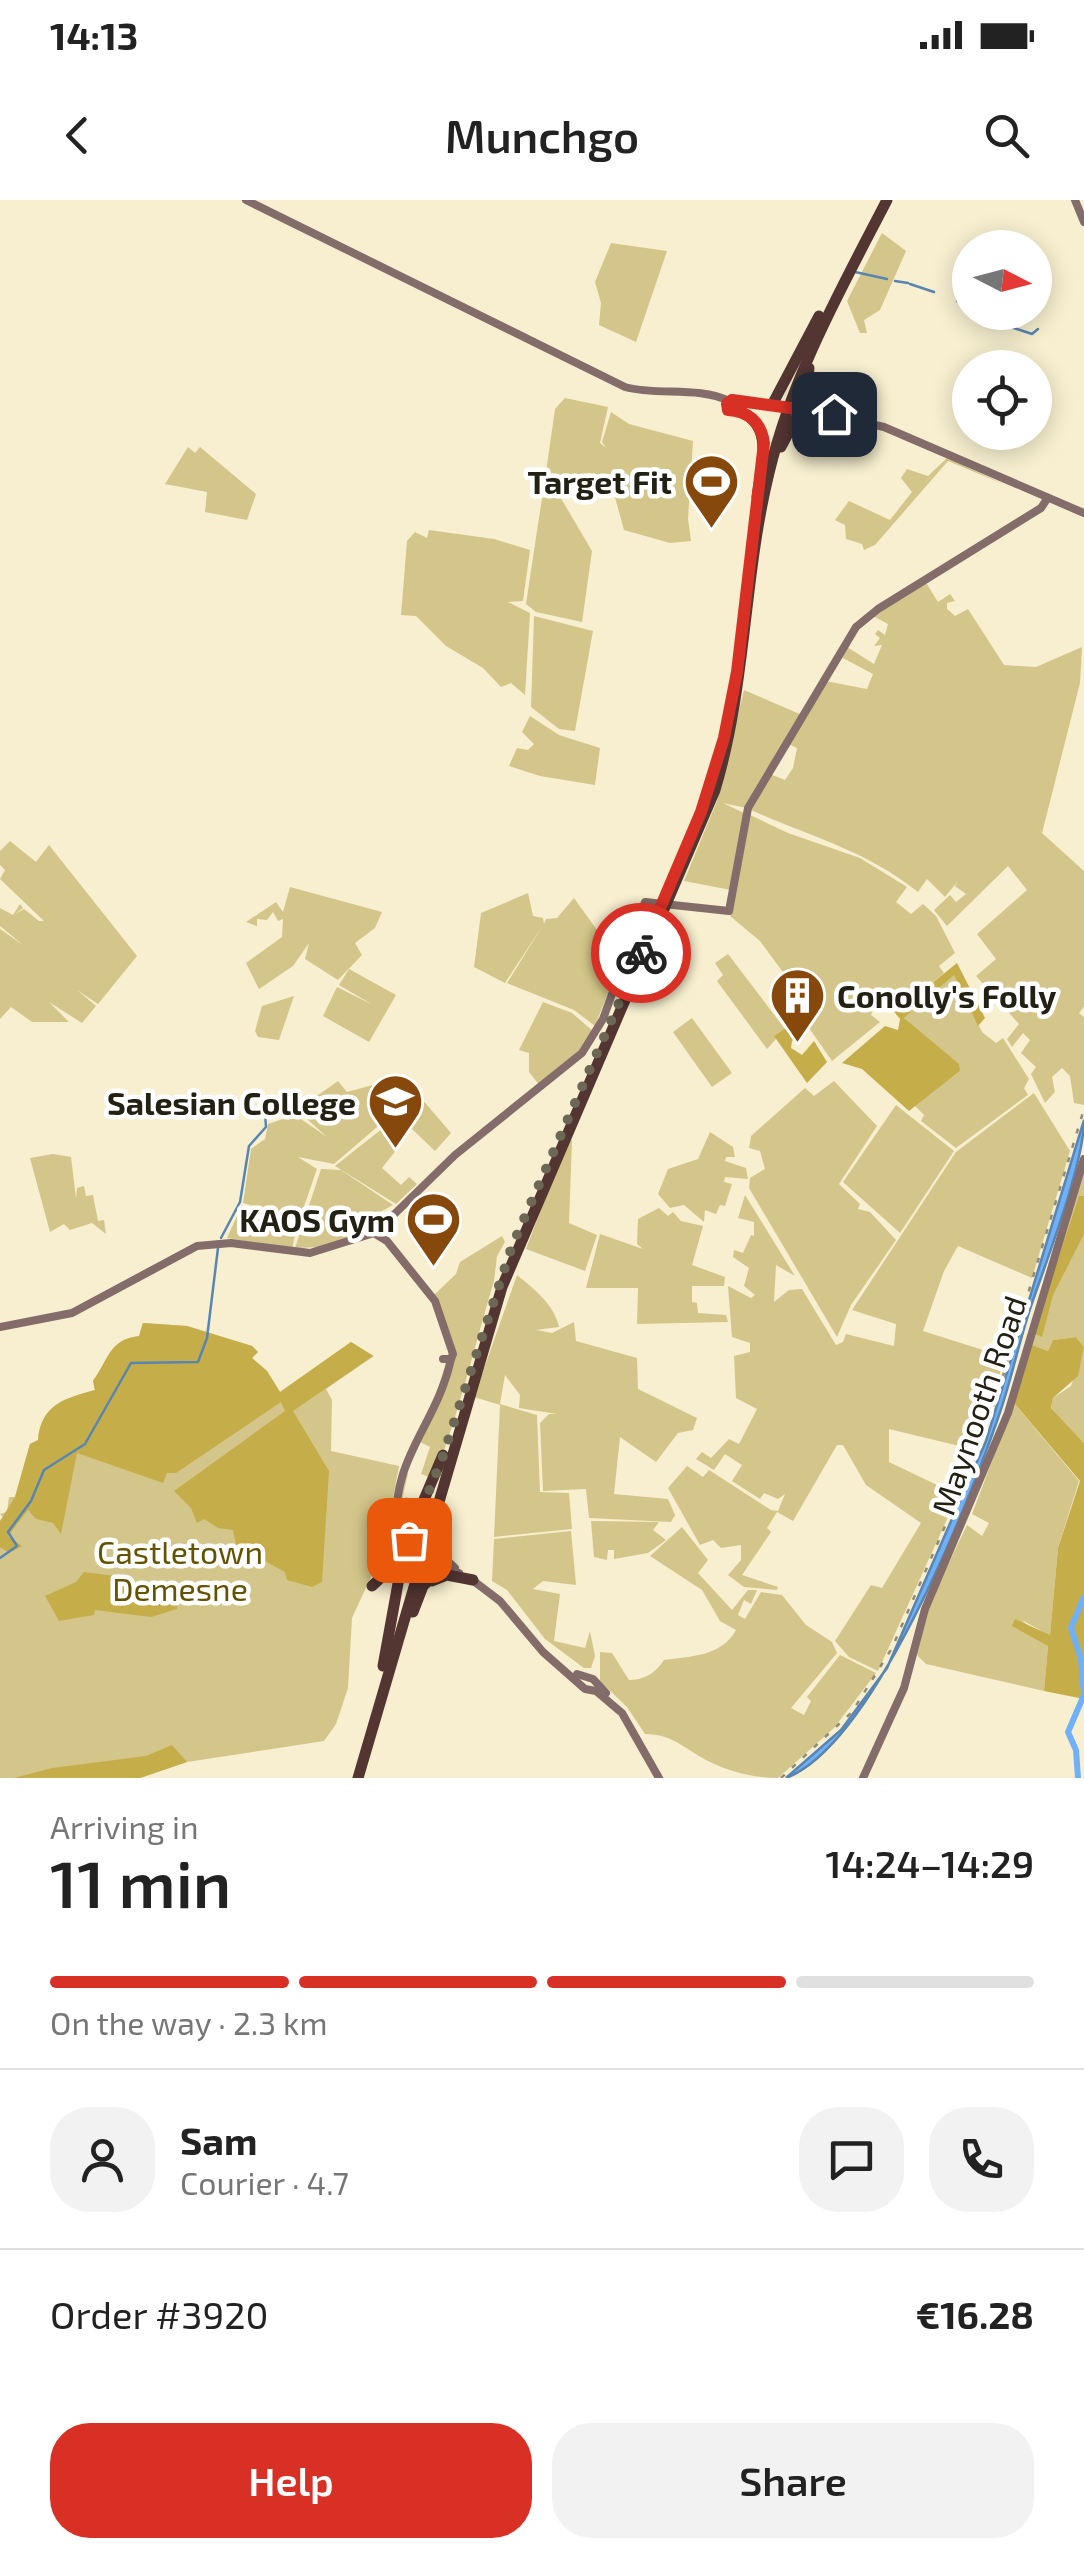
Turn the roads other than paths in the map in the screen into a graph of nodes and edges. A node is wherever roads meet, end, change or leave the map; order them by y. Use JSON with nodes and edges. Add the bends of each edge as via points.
{"nodes":[{"id":1,"x":246,"y":200,"type":"edge"},
{"id":2,"x":884,"y":200,"type":"edge"},
{"id":3,"x":1075,"y":200,"type":"edge"},
{"id":4,"x":1084,"y":222,"type":"edge"},
{"id":5,"x":863,"y":233,"type":"junction"},
{"id":6,"x":859,"y":254,"type":"junction"},
{"id":7,"x":733,"y":403,"type":"junction"},
{"id":8,"x":775,"y":405,"type":"junction"},
{"id":9,"x":800,"y":409,"type":"junction"},
{"id":10,"x":1047,"y":499,"type":"junction"},
{"id":11,"x":1084,"y":513,"type":"edge"},
{"id":12,"x":748,"y":566,"type":"junction"},
{"id":13,"x":752,"y":588,"type":"junction"},
{"id":14,"x":1084,"y":1159,"type":"edge"},
{"id":15,"x":376,"y":1229,"type":"junction"},
{"id":16,"x":0,"y":1327,"type":"edge"},
{"id":17,"x":462,"y":1404,"type":"junction"},
{"id":18,"x":402,"y":1542,"type":"junction"},
{"id":19,"x":437,"y":1552,"type":"junction"},
{"id":20,"x":403,"y":1567,"type":"junction"},
{"id":21,"x":434,"y":1572,"type":"junction"},
{"id":22,"x":473,"y":1580,"type":"junction"},
{"id":23,"x":372,"y":1586,"type":"dead end"},
{"id":24,"x":395,"y":1606,"type":"junction"},
{"id":25,"x":411,"y":1620,"type":"junction"},
{"id":26,"x":590,"y":1684,"type":"junction"},
{"id":27,"x":373,"y":1709,"type":"junction"},
{"id":28,"x":372,"y":1730,"type":"junction"},
{"id":29,"x":356,"y":1778,"type":"edge"},
{"id":30,"x":662,"y":1778,"type":"edge"},
{"id":31,"x":863,"y":1778,"type":"edge"}],
"edges":[{"from":1,"to":7,"type":"main road","via":[[625,387]]},
{"from":2,"to":5,"type":"highway"},
{"from":2,"to":6,"type":"highway"},
{"from":3,"to":4,"type":"main road"},
{"from":5,"to":8,"type":"highway"},
{"from":5,"to":12,"type":"highway","via":[[784,402],[762,477]]},
{"from":6,"to":9,"type":"highway","via":[[811,361]]},
{"from":6,"to":13,"type":"highway","via":[[781,429]]},
{"from":7,"to":8,"type":"main road"},
{"from":7,"to":12,"type":"highway","via":[[755,420],[764,440]]},
{"from":8,"to":9,"type":"main road"},
{"from":9,"to":10,"type":"main road","via":[[884,427]]},
{"from":9,"to":13,"type":"highway","via":[[771,476]]},
{"from":10,"to":11,"type":"main road"},
{"from":10,"to":15,"type":"main road","via":[[857,626],[748,808],[728,912],[645,902],[592,1038]]},
{"from":12,"to":17,"type":"highway","via":[[733,696],[708,794],[522,1221]]},
{"from":13,"to":17,"type":"highway","via":[[738,705],[708,810],[531,1211]]},
{"from":14,"to":31,"type":"main road","name":"Maynooth Road","via":[[1008,1413]]},
{"from":15,"to":16,"type":"main road","via":[[310,1253],[229,1243],[183,1251],[71,1313]]},
{"from":15,"to":18,"type":"main road","via":[[435,1301],[448,1334],[447,1372],[398,1483]]},
{"from":17,"to":18,"type":"highway","via":[[428,1496]]},
{"from":17,"to":19,"type":"highway"},
{"from":17,"to":27,"type":"highway"},
{"from":17,"to":28,"type":"highway"},
{"from":18,"to":19,"type":"main road"},
{"from":18,"to":20,"type":"main road","via":[[395,1558]]},
{"from":19,"to":21,"type":"main road"},
{"from":19,"to":26,"type":"main road","via":[[493,1590],[540,1644]]},
{"from":20,"to":21,"type":"main road"},
{"from":20,"to":24,"type":"highway"},
{"from":21,"to":22,"type":"main road"},
{"from":21,"to":25,"type":"highway"},
{"from":22,"to":25,"type":"highway","via":[[435,1579]]},
{"from":22,"to":26,"type":"main road"},
{"from":23,"to":24,"type":"highway","via":[[395,1571]]},
{"from":24,"to":27,"type":"highway"},
{"from":25,"to":28,"type":"highway"},
{"from":26,"to":30,"type":"main road","via":[[634,1721]]},
{"from":27,"to":29,"type":"highway"},
{"from":28,"to":29,"type":"highway"}]}
